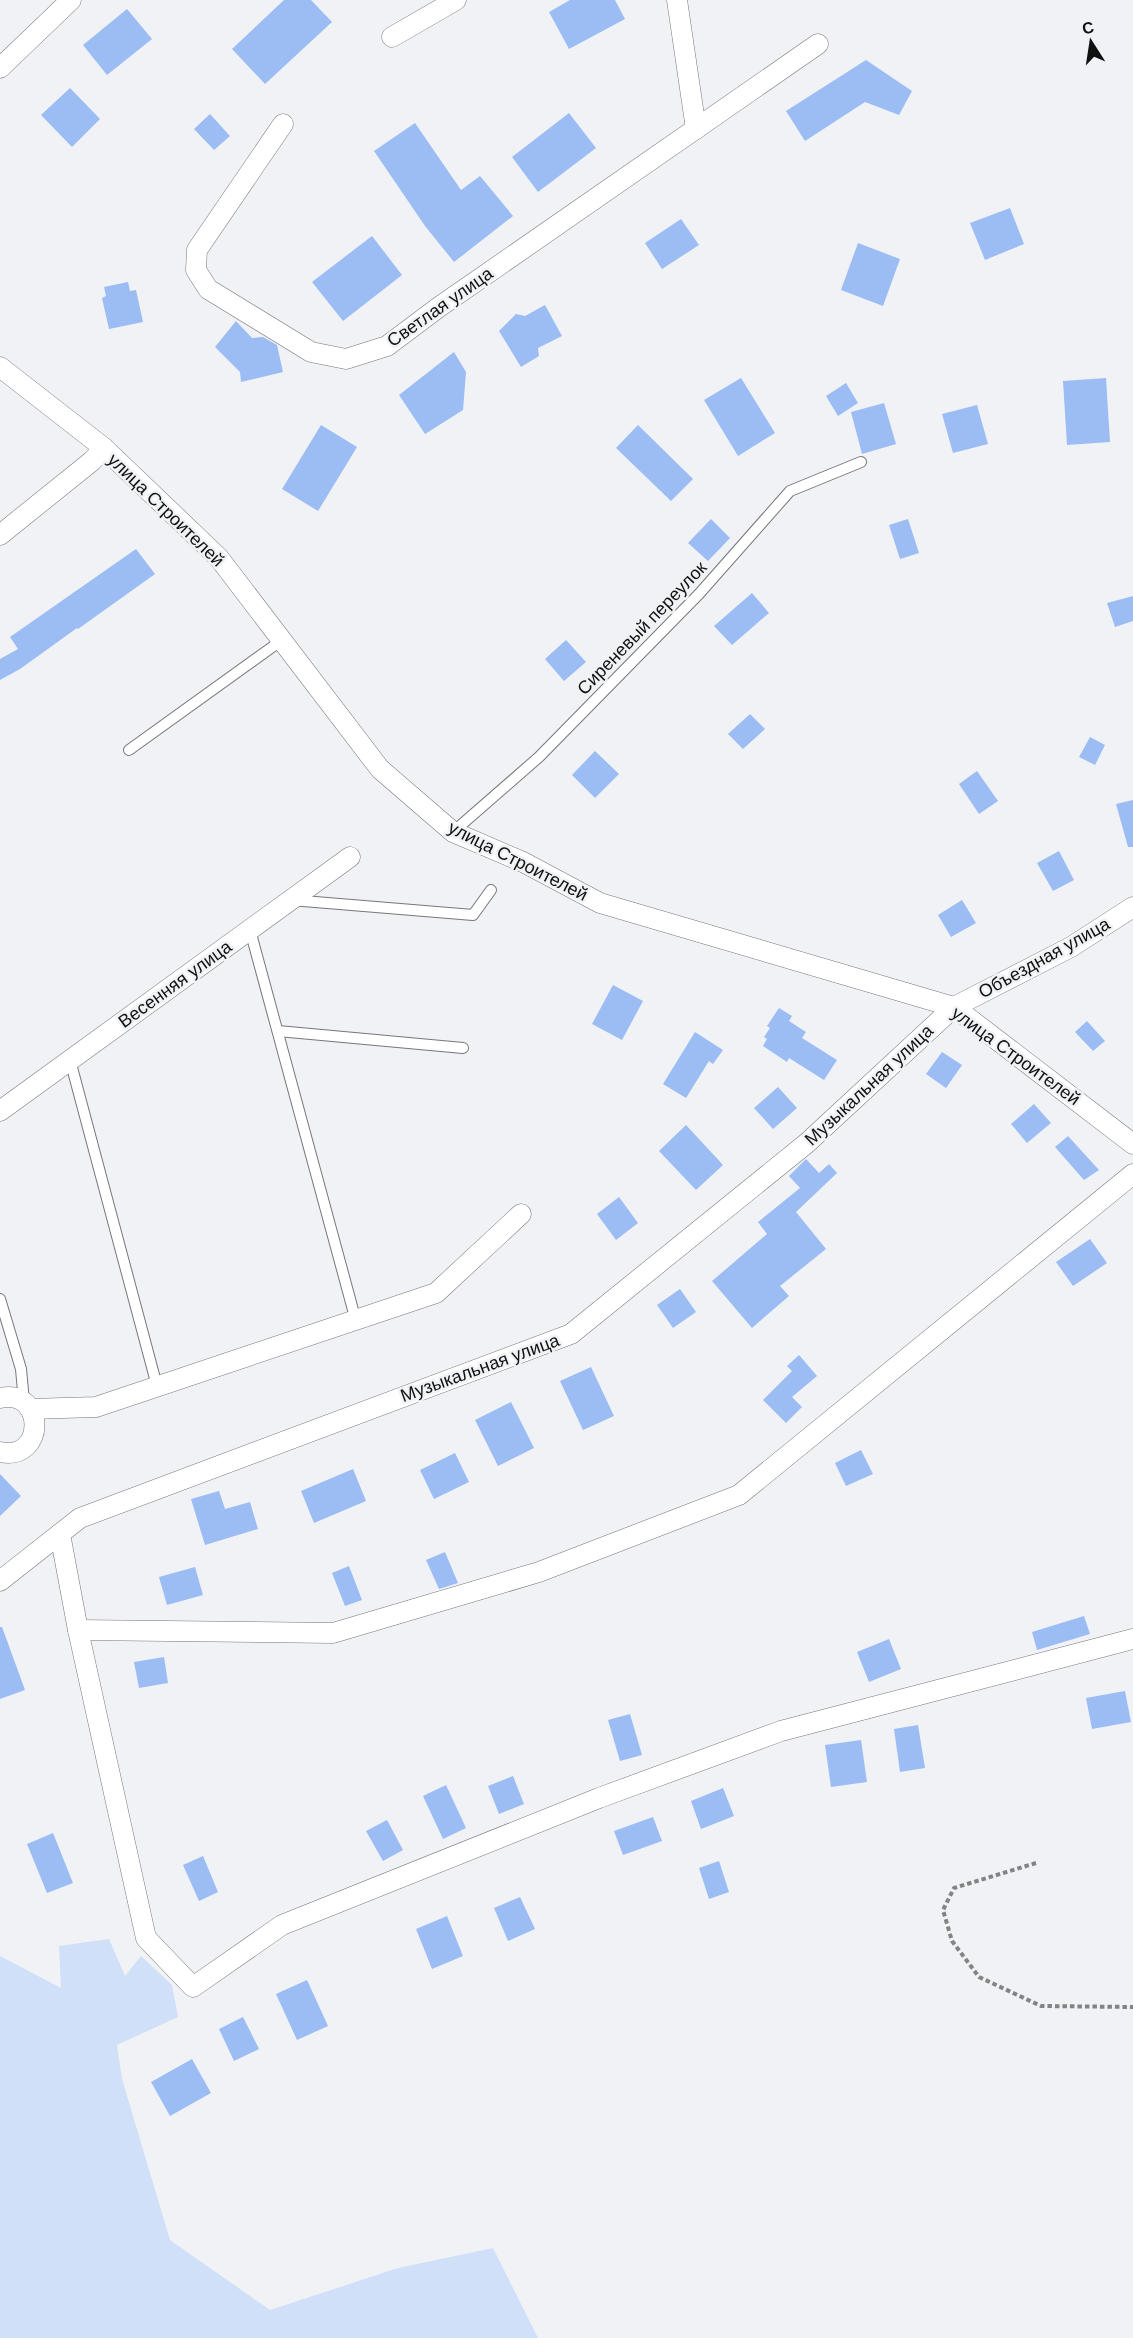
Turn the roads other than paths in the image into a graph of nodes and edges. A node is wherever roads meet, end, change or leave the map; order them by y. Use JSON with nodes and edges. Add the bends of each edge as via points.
{"nodes":[{"id":1,"x":71,"y":0,"type":"edge"},
{"id":2,"x":456,"y":0,"type":"edge"},
{"id":3,"x":677,"y":0,"type":"edge"},
{"id":4,"x":392,"y":37,"type":"dead end"},
{"id":5,"x":818,"y":44,"type":"dead end"},
{"id":6,"x":0,"y":68,"type":"edge"},
{"id":7,"x":284,"y":124,"type":"dead end"},
{"id":8,"x":696,"y":129,"type":"junction"},
{"id":9,"x":0,"y":367,"type":"edge"},
{"id":10,"x":104,"y":448,"type":"junction"},
{"id":11,"x":861,"y":462,"type":"dead end"},
{"id":12,"x":0,"y":535,"type":"edge"},
{"id":13,"x":282,"y":640,"type":"junction"},
{"id":14,"x":129,"y":750,"type":"dead end"},
{"id":15,"x":453,"y":832,"type":"junction"},
{"id":16,"x":350,"y":857,"type":"dead end"},
{"id":17,"x":491,"y":890,"type":"dead end"},
{"id":18,"x":291,"y":900,"type":"junction"},
{"id":19,"x":1133,"y":907,"type":"edge"},
{"id":20,"x":250,"y":930,"type":"junction"},
{"id":21,"x":954,"y":1007,"type":"junction"},
{"id":22,"x":278,"y":1031,"type":"junction"},
{"id":23,"x":464,"y":1048,"type":"dead end"},
{"id":24,"x":70,"y":1060,"type":"junction"},
{"id":25,"x":0,"y":1111,"type":"edge"},
{"id":26,"x":1133,"y":1144,"type":"edge"},
{"id":27,"x":1133,"y":1174,"type":"edge"},
{"id":28,"x":521,"y":1214,"type":"dead end"},
{"id":29,"x":0,"y":1299,"type":"edge"},
{"id":30,"x":356,"y":1322,"type":"junction"},
{"id":31,"x":157,"y":1386,"type":"junction"},
{"id":32,"x":0,"y":1398,"type":"edge"},
{"id":33,"x":27,"y":1405,"type":"junction"},
{"id":34,"x":0,"y":1452,"type":"edge"},
{"id":35,"x":60,"y":1534,"type":"junction"},
{"id":36,"x":0,"y":1581,"type":"edge"},
{"id":37,"x":78,"y":1630,"type":"junction"},
{"id":38,"x":1133,"y":1639,"type":"edge"}],
"edges":[{"from":1,"to":6,"type":"street"},
{"from":2,"to":4,"type":"street"},
{"from":3,"to":8,"type":"street"},
{"from":5,"to":8,"type":"street","name":"Светлая улица"},
{"from":7,"to":8,"type":"street","name":"Светлая улица","via":[[197,250],[196,270],[208,290],[311,352],[346,359],[387,346]]},
{"from":9,"to":10,"type":"street","name":"улица Строителей"},
{"from":10,"to":12,"type":"street"},
{"from":10,"to":13,"type":"street","name":"улица Строителей","via":[[219,558]]},
{"from":11,"to":15,"type":"lane","name":"Сиреневый переулок","via":[[790,492],[699,594],[539,757]]},
{"from":13,"to":14,"type":"lane"},
{"from":13,"to":15,"type":"street","name":"улица Строителей","via":[[380,769]]},
{"from":15,"to":21,"type":"street","name":"улица Строителей","via":[[523,862],[600,903]]},
{"from":16,"to":18,"type":"street","name":"Весенняя улица"},
{"from":17,"to":18,"type":"lane","via":[[473,915]]},
{"from":18,"to":20,"type":"street","name":"Весенняя улица"},
{"from":19,"to":21,"type":"street","name":"Объездная улица","via":[[1071,947]]},
{"from":20,"to":22,"type":"lane"},
{"from":20,"to":24,"type":"street","name":"Весенняя улица"},
{"from":21,"to":26,"type":"street","name":"улица Строителей"},
{"from":21,"to":35,"type":"street","name":"Музыкальная улица","via":[[807,1143],[571,1334],[80,1518]]},
{"from":22,"to":23,"type":"lane"},
{"from":22,"to":30,"type":"lane"},
{"from":24,"to":25,"type":"street","name":"Весенняя улица"},
{"from":24,"to":31,"type":"lane"},
{"from":27,"to":37,"type":"street","via":[[739,1495],[539,1572],[333,1633]]},
{"from":28,"to":30,"type":"street","via":[[436,1293]]},
{"from":29,"to":33,"type":"lane","via":[[21,1369]]},
{"from":30,"to":31,"type":"street"},
{"from":31,"to":33,"type":"street","via":[[96,1407]]},
{"from":32,"to":33,"type":"street","via":[[15,1398]]},
{"from":33,"to":34,"type":"street","via":[[36,1426],[29,1444],[13,1453]]},
{"from":35,"to":36,"type":"street","name":"Музыкальная улица"},
{"from":35,"to":37,"type":"street"},
{"from":37,"to":38,"type":"street","via":[[146,1938],[193,1987],[282,1925],[642,1782],[781,1731]]}]}
